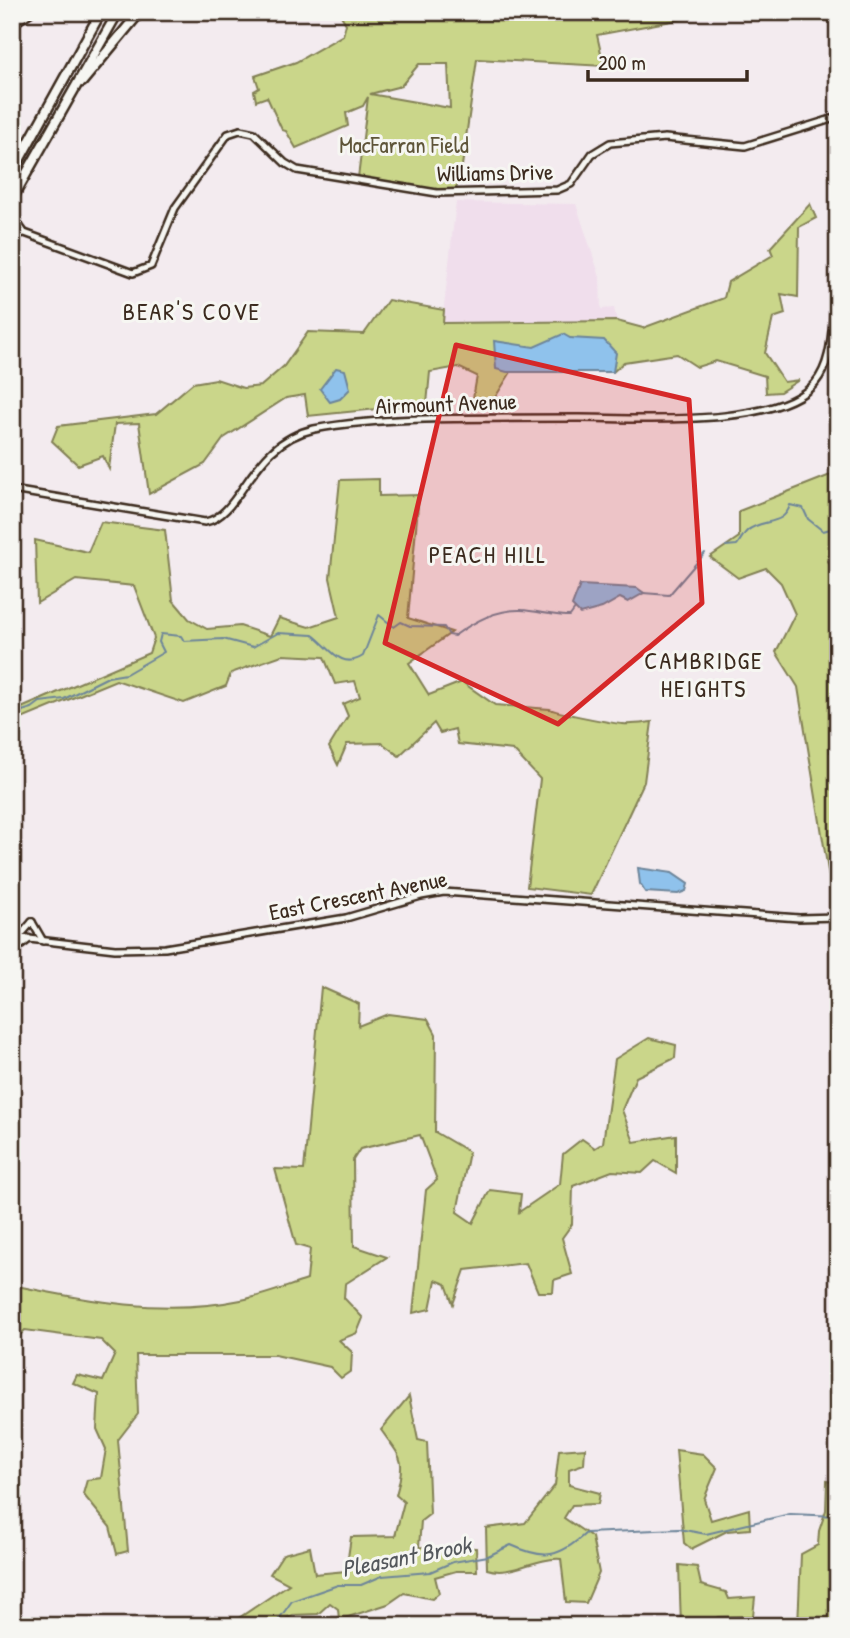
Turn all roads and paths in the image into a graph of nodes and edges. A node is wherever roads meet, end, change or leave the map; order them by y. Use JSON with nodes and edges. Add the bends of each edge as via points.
{"nodes":[{"id":1,"x":30,"y":12,"type":"edge"},
{"id":2,"x":99,"y":12,"type":"edge"},
{"id":3,"x":118,"y":12,"type":"edge"},
{"id":4,"x":140,"y":12,"type":"edge"},
{"id":5,"x":12,"y":24,"type":"edge"},
{"id":6,"x":69,"y":98,"type":"junction"},
{"id":7,"x":838,"y":117,"type":"edge"},
{"id":8,"x":12,"y":173,"type":"edge"},
{"id":9,"x":13,"y":196,"type":"edge"},
{"id":10,"x":12,"y":208,"type":"edge"},
{"id":11,"x":12,"y":218,"type":"edge"},
{"id":12,"x":17,"y":233,"type":"edge"},
{"id":13,"x":838,"y":286,"type":"edge"},
{"id":14,"x":12,"y":490,"type":"edge"},
{"id":15,"x":838,"y":917,"type":"edge"},
{"id":16,"x":15,"y":938,"type":"edge"},
{"id":17,"x":28,"y":939,"type":"junction"},
{"id":18,"x":43,"y":941,"type":"junction"},
{"id":19,"x":12,"y":951,"type":"edge"}],
"edges":[{"from":1,"to":5,"type":"main road"},
{"from":2,"to":8,"type":"highway"},
{"from":3,"to":6,"type":"highway"},
{"from":4,"to":6,"type":"highway"},
{"from":6,"to":9,"type":"highway"},
{"from":7,"to":12,"type":"street","name":"Williams Drive","via":[[745,146],[665,138],[610,143],[592,154],[575,180],[560,190],[448,194],[297,170],[254,133],[240,130],[223,139],[182,198],[154,261],[144,271],[133,273]]},
{"from":9,"to":10,"type":"highway"},
{"from":11,"to":12,"type":"highway"},
{"from":13,"to":14,"type":"street","name":"Airmount Avenue","via":[[829,350],[820,376],[801,396],[764,409],[694,418],[424,419],[314,429],[274,447],[222,516],[205,522]]},
{"from":15,"to":18,"type":"street","name":"East Crescent Avenue","via":[[444,892],[346,918],[165,948],[115,950]]},
{"from":16,"to":17,"type":"street","name":"East Crescent Avenue"},
{"from":16,"to":18,"type":"street","via":[[32,922]]},
{"from":17,"to":18,"type":"street","name":"East Crescent Avenue"},
{"from":17,"to":19,"type":"main road"}]}
